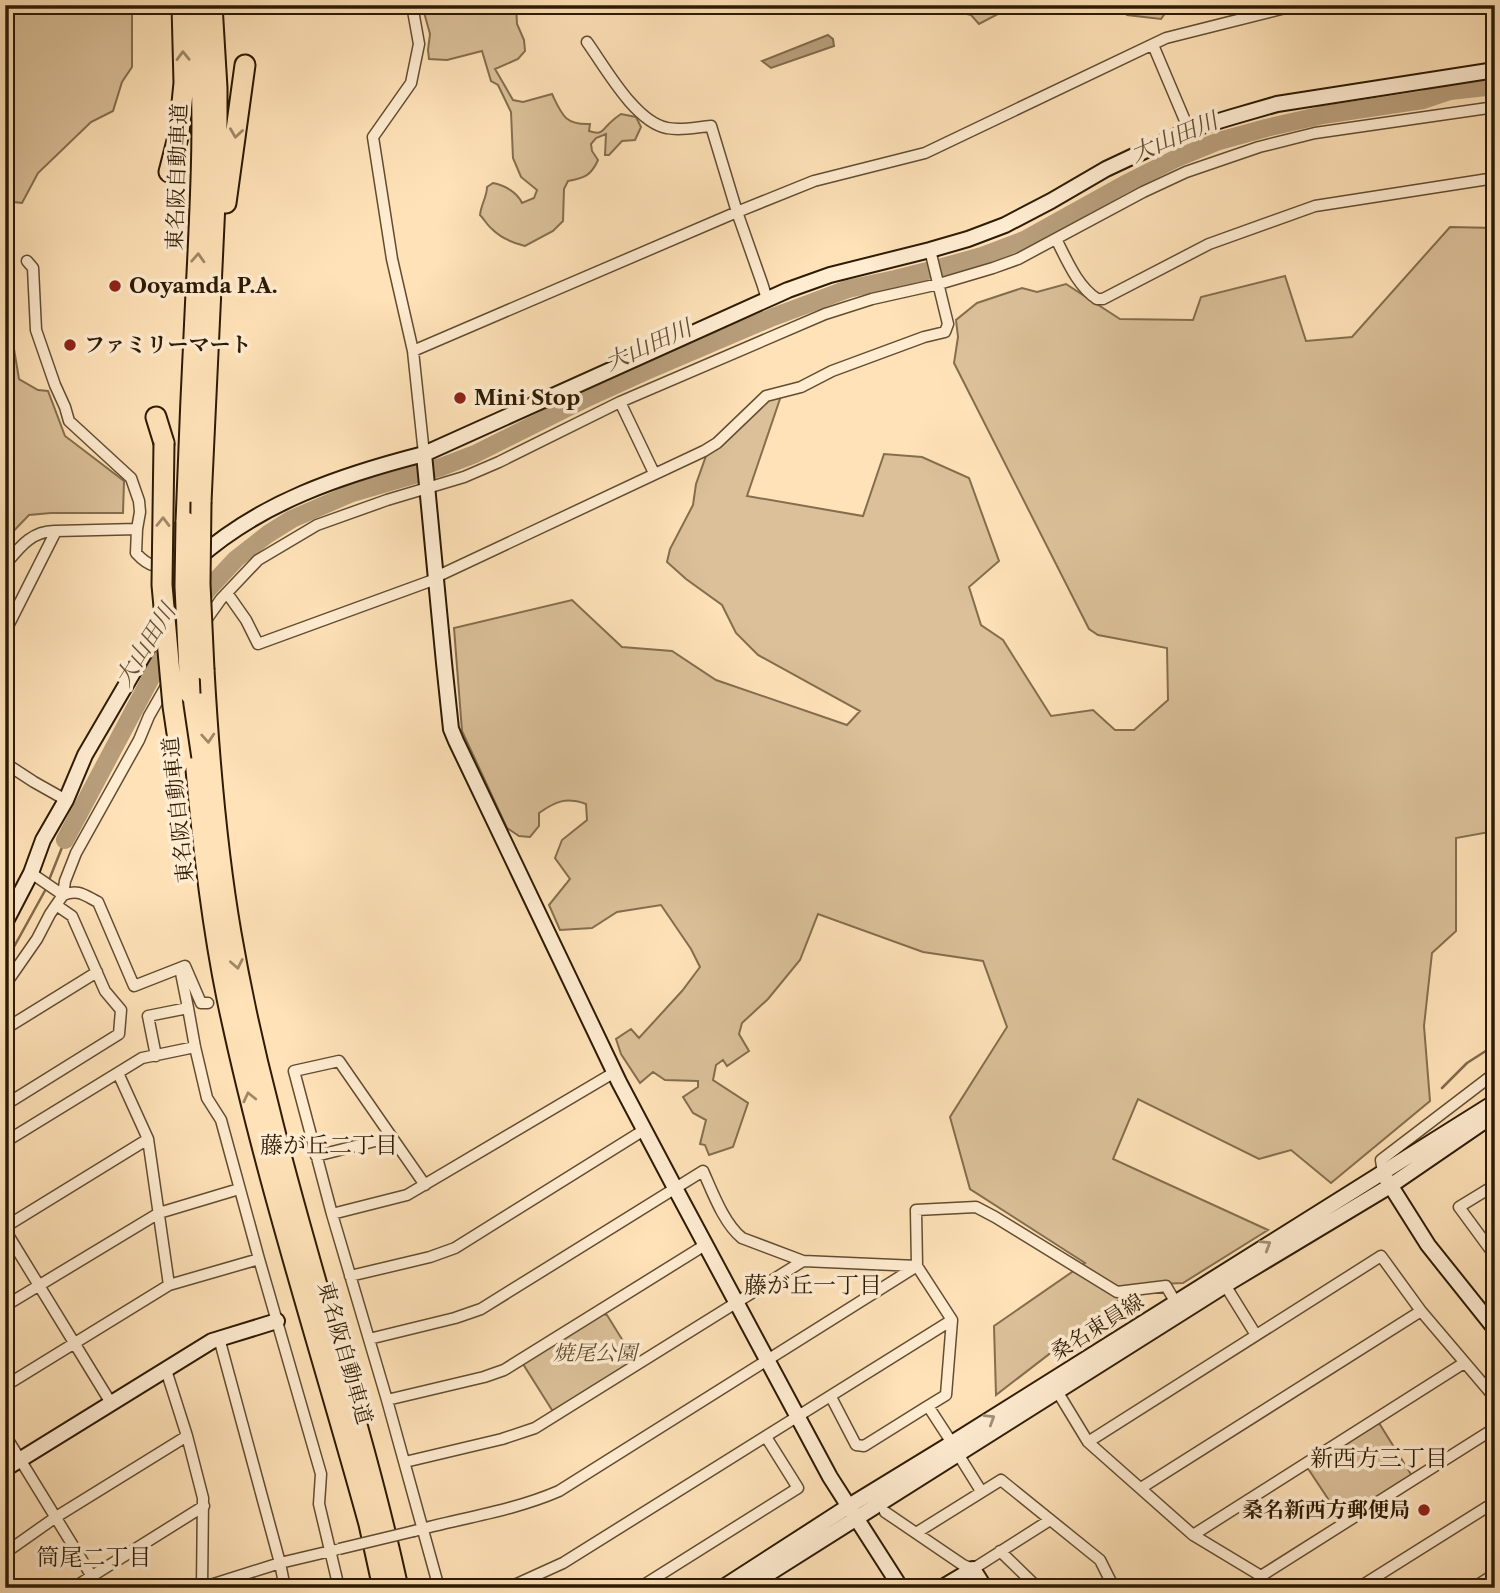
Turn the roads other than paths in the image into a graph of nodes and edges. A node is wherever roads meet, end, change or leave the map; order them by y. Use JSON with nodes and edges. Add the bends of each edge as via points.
{"nodes":[{"id":1,"x":182,"y":5,"type":"edge"},
{"id":2,"x":197,"y":5,"type":"edge"},
{"id":3,"x":212,"y":5,"type":"edge"},
{"id":4,"x":412,"y":5,"type":"edge"},
{"id":5,"x":1297,"y":5,"type":"edge"},
{"id":6,"x":587,"y":42,"type":"dead end"},
{"id":7,"x":1153,"y":45,"type":"junction"},
{"id":8,"x":245,"y":65,"type":"dead end"},
{"id":9,"x":1495,"y":70,"type":"edge"},
{"id":10,"x":1495,"y":107,"type":"edge"},
{"id":11,"x":1189,"y":130,"type":"junction"},
{"id":12,"x":169,"y":172,"type":"dead end"},
{"id":13,"x":1495,"y":178,"type":"edge"},
{"id":14,"x":737,"y":212,"type":"junction"},
{"id":15,"x":1056,"y":239,"type":"junction"},
{"id":16,"x":930,"y":250,"type":"junction"},
{"id":17,"x":27,"y":261,"type":"dead end"},
{"id":18,"x":212,"y":279,"type":"junction"},
{"id":19,"x":939,"y":284,"type":"junction"},
{"id":20,"x":767,"y":299,"type":"junction"},
{"id":21,"x":413,"y":351,"type":"junction"},
{"id":22,"x":620,"y":402,"type":"junction"},
{"id":23,"x":156,"y":417,"type":"dead end"},
{"id":24,"x":424,"y":455,"type":"junction"},
{"id":25,"x":654,"y":473,"type":"junction"},
{"id":26,"x":428,"y":486,"type":"junction"},
{"id":27,"x":136,"y":529,"type":"junction"},
{"id":28,"x":56,"y":531,"type":"junction"},
{"id":29,"x":5,"y":565,"type":"edge"},
{"id":30,"x":188,"y":566,"type":"junction"},
{"id":31,"x":436,"y":578,"type":"junction"},
{"id":32,"x":227,"y":593,"type":"junction"},
{"id":33,"x":5,"y":632,"type":"edge"},
{"id":34,"x":5,"y":763,"type":"edge"},
{"id":35,"x":66,"y":800,"type":"junction"},
{"id":36,"x":31,"y":873,"type":"junction"},
{"id":37,"x":209,"y":880,"type":"junction"},
{"id":38,"x":62,"y":895,"type":"junction"},
{"id":39,"x":56,"y":905,"type":"junction"},
{"id":40,"x":5,"y":923,"type":"edge"},
{"id":41,"x":180,"y":968,"type":"junction"},
{"id":42,"x":97,"y":972,"type":"junction"},
{"id":43,"x":5,"y":985,"type":"edge"},
{"id":44,"x":208,"y":1003,"type":"dead end"},
{"id":45,"x":188,"y":1008,"type":"junction"},
{"id":46,"x":5,"y":1029,"type":"edge"},
{"id":47,"x":195,"y":1047,"type":"junction"},
{"id":48,"x":156,"y":1056,"type":"junction"},
{"id":49,"x":615,"y":1072,"type":"junction"},
{"id":50,"x":118,"y":1073,"type":"junction"},
{"id":51,"x":1495,"y":1073,"type":"edge"},
{"id":52,"x":5,"y":1104,"type":"edge"},
{"id":53,"x":1493,"y":1111,"type":"edge"},
{"id":54,"x":644,"y":1130,"type":"junction"},
{"id":55,"x":391,"y":1137,"type":"junction"},
{"id":56,"x":148,"y":1139,"type":"junction"},
{"id":57,"x":5,"y":1142,"type":"edge"},
{"id":58,"x":316,"y":1156,"type":"junction"},
{"id":59,"x":1386,"y":1180,"type":"junction"},
{"id":60,"x":425,"y":1185,"type":"junction"},
{"id":61,"x":1495,"y":1185,"type":"edge"},
{"id":62,"x":675,"y":1188,"type":"junction"},
{"id":63,"x":239,"y":1189,"type":"junction"},
{"id":64,"x":159,"y":1213,"type":"junction"},
{"id":65,"x":332,"y":1214,"type":"junction"},
{"id":66,"x":5,"y":1228,"type":"edge"},
{"id":67,"x":705,"y":1245,"type":"junction"},
{"id":68,"x":1495,"y":1256,"type":"edge"},
{"id":69,"x":258,"y":1259,"type":"junction"},
{"id":70,"x":803,"y":1261,"type":"junction"},
{"id":71,"x":917,"y":1266,"type":"junction"},
{"id":72,"x":350,"y":1276,"type":"junction"},
{"id":73,"x":169,"y":1285,"type":"junction"},
{"id":74,"x":1225,"y":1285,"type":"junction"},
{"id":75,"x":39,"y":1286,"type":"junction"},
{"id":76,"x":736,"y":1303,"type":"junction"},
{"id":77,"x":1176,"y":1303,"type":"junction"},
{"id":78,"x":5,"y":1306,"type":"edge"},
{"id":79,"x":1421,"y":1311,"type":"junction"},
{"id":80,"x":952,"y":1320,"type":"junction"},
{"id":81,"x":277,"y":1321,"type":"junction"},
{"id":82,"x":1495,"y":1329,"type":"edge"},
{"id":83,"x":1256,"y":1335,"type":"junction"},
{"id":84,"x":219,"y":1338,"type":"junction"},
{"id":85,"x":369,"y":1339,"type":"junction"},
{"id":86,"x":75,"y":1344,"type":"junction"},
{"id":87,"x":767,"y":1361,"type":"junction"},
{"id":88,"x":1464,"y":1363,"type":"junction"},
{"id":89,"x":166,"y":1370,"type":"junction"},
{"id":90,"x":5,"y":1387,"type":"edge"},
{"id":91,"x":1056,"y":1391,"type":"junction"},
{"id":92,"x":831,"y":1397,"type":"junction"},
{"id":93,"x":1494,"y":1397,"type":"edge"},
{"id":94,"x":387,"y":1400,"type":"junction"},
{"id":95,"x":111,"y":1403,"type":"junction"},
{"id":96,"x":928,"y":1406,"type":"junction"},
{"id":97,"x":797,"y":1418,"type":"junction"},
{"id":98,"x":1495,"y":1428,"type":"edge"},
{"id":99,"x":5,"y":1434,"type":"edge"},
{"id":100,"x":187,"y":1436,"type":"junction"},
{"id":101,"x":766,"y":1437,"type":"junction"},
{"id":102,"x":1088,"y":1442,"type":"junction"},
{"id":103,"x":955,"y":1448,"type":"junction"},
{"id":104,"x":20,"y":1459,"type":"junction"},
{"id":105,"x":405,"y":1462,"type":"junction"},
{"id":106,"x":5,"y":1468,"type":"edge"},
{"id":107,"x":1141,"y":1488,"type":"junction"},
{"id":108,"x":981,"y":1492,"type":"junction"},
{"id":109,"x":1495,"y":1502,"type":"edge"},
{"id":110,"x":204,"y":1506,"type":"junction"},
{"id":111,"x":852,"y":1511,"type":"junction"},
{"id":112,"x":885,"y":1512,"type":"dead end"},
{"id":113,"x":56,"y":1517,"type":"junction"},
{"id":114,"x":1049,"y":1520,"type":"junction"},
{"id":115,"x":418,"y":1530,"type":"junction"},
{"id":116,"x":916,"y":1533,"type":"junction"},
{"id":117,"x":1193,"y":1535,"type":"junction"},
{"id":118,"x":335,"y":1550,"type":"junction"},
{"id":119,"x":1000,"y":1551,"type":"junction"},
{"id":120,"x":5,"y":1553,"type":"edge"},
{"id":121,"x":281,"y":1563,"type":"junction"},
{"id":122,"x":972,"y":1569,"type":"junction"},
{"id":123,"x":1495,"y":1574,"type":"edge"},
{"id":124,"x":92,"y":1575,"type":"junction"},
{"id":125,"x":73,"y":1588,"type":"edge"},
{"id":126,"x":99,"y":1588,"type":"edge"},
{"id":127,"x":201,"y":1588,"type":"edge"},
{"id":128,"x":285,"y":1588,"type":"edge"},
{"id":129,"x":339,"y":1588,"type":"edge"},
{"id":130,"x":383,"y":1588,"type":"edge"},
{"id":131,"x":398,"y":1588,"type":"edge"},
{"id":132,"x":439,"y":1588,"type":"edge"},
{"id":133,"x":508,"y":1588,"type":"edge"},
{"id":134,"x":639,"y":1588,"type":"edge"},
{"id":135,"x":722,"y":1588,"type":"edge"},
{"id":136,"x":746,"y":1588,"type":"edge"},
{"id":137,"x":901,"y":1588,"type":"edge"},
{"id":138,"x":941,"y":1588,"type":"edge"},
{"id":139,"x":985,"y":1588,"type":"edge"},
{"id":140,"x":1038,"y":1588,"type":"edge"},
{"id":141,"x":1114,"y":1588,"type":"edge"},
{"id":142,"x":1358,"y":1588,"type":"edge"},
{"id":143,"x":1473,"y":1588,"type":"edge"}],
"edges":[{"from":12,"to":1,"type":"highway","one_way":true,"via":[[184,83]]},
{"from":37,"to":2,"type":"highway","name":"東名阪自動車道","one_way":true,"bridge":true,"via":[[190,694],[186,586],[203,160]]},
{"from":3,"to":18,"type":"highway","name":"東名阪自動車道","via":[[217,88]]},
{"from":4,"to":21,"type":"street","via":[[419,44],[411,83],[373,137],[391,259]]},
{"from":5,"to":7,"type":"street"},
{"from":6,"to":14,"type":"street","via":[[628,100],[653,122],[679,129],[710,126]]},
{"from":7,"to":11,"type":"street"},
{"from":7,"to":14,"type":"street","via":[[925,153],[814,181]]},
{"from":8,"to":18,"type":"highway","one_way":true,"via":[[220,256]]},
{"from":9,"to":11,"type":"street","via":[[1277,104]]},
{"from":10,"to":15,"type":"street","via":[[1315,132],[1259,147],[1186,172]]},
{"from":11,"to":16,"type":"street","via":[[1005,225]]},
{"from":13,"to":15,"type":"street","via":[[1315,206],[1209,244],[1103,299],[1086,290]]},
{"from":14,"to":20,"type":"street"},
{"from":14,"to":21,"type":"street"},
{"from":15,"to":19,"type":"street","via":[[1018,259]]},
{"from":16,"to":19,"type":"street"},
{"from":16,"to":20,"type":"street","via":[[830,275]]},
{"from":17,"to":27,"type":"street","via":[[33,268],[36,330],[69,421],[131,478],[139,501]]},
{"from":18,"to":131,"type":"highway","name":"東名阪自動車道","one_way":true,"bridge":true,"via":[[200,584],[214,803],[231,932],[282,1160],[353,1407]]},
{"from":19,"to":22,"type":"street","via":[[836,310]]},
{"from":19,"to":25,"type":"street","via":[[948,324],[945,332],[766,396],[717,443]]},
{"from":20,"to":24,"type":"street"},
{"from":21,"to":24,"type":"street"},
{"from":22,"to":25,"type":"street"},
{"from":22,"to":26,"type":"street","via":[[499,462]]},
{"from":37,"to":23,"type":"highway","one_way":true,"bridge":true,"via":[[189,815],[173,706],[162,585],[164,443]]},
{"from":24,"to":26,"type":"street"},
{"from":24,"to":30,"type":"street","via":[[367,469],[272,507],[213,544]]},
{"from":25,"to":31,"type":"street"},
{"from":26,"to":31,"type":"street"},
{"from":26,"to":32,"type":"street","via":[[317,525],[258,560]]},
{"from":27,"to":28,"type":"street"},
{"from":27,"to":30,"type":"street","via":[[136,553],[145,563]]},
{"from":28,"to":29,"type":"street","via":[[27,540]]},
{"from":28,"to":33,"type":"street"},
{"from":30,"to":35,"type":"street","via":[[155,635],[85,755]]},
{"from":31,"to":32,"type":"street","via":[[258,644]]},
{"from":31,"to":49,"type":"street","via":[[451,729]]},
{"from":32,"to":38,"type":"street","via":[[159,697],[76,853]]},
{"from":34,"to":35,"type":"street"},
{"from":35,"to":36,"type":"street"},
{"from":36,"to":38,"type":"street"},
{"from":36,"to":40,"type":"street"},
{"from":130,"to":37,"type":"highway","name":"東名阪自動車道","one_way":true,"via":[[366,1511],[252,1110],[227,996]]},
{"from":38,"to":39,"type":"street"},
{"from":38,"to":41,"type":"street","via":[[72,891],[98,901],[134,986]]},
{"from":39,"to":42,"type":"street","via":[[72,916]]},
{"from":39,"to":43,"type":"street"},
{"from":41,"to":44,"type":"street","via":[[185,966],[201,1003]]},
{"from":41,"to":45,"type":"street"},
{"from":42,"to":46,"type":"street"},
{"from":42,"to":52,"type":"street","via":[[121,1010],[119,1034]]},
{"from":45,"to":47,"type":"street"},
{"from":45,"to":48,"type":"street","via":[[148,1016]]},
{"from":47,"to":48,"type":"street"},
{"from":47,"to":63,"type":"street","via":[[207,1098],[221,1120]]},
{"from":48,"to":50,"type":"street","via":[[142,1058]]},
{"from":49,"to":54,"type":"street"},
{"from":49,"to":60,"type":"street"},
{"from":50,"to":56,"type":"street"},
{"from":50,"to":57,"type":"street"},
{"from":51,"to":59,"type":"street","via":[[1381,1160]]},
{"from":53,"to":59,"type":"street","name":"桑名東員線"},
{"from":54,"to":62,"type":"street"},
{"from":54,"to":72,"type":"street","via":[[455,1248]]},
{"from":55,"to":58,"type":"street"},
{"from":55,"to":58,"type":"street","via":[[339,1061],[294,1071]]},
{"from":55,"to":60,"type":"street"},
{"from":56,"to":64,"type":"street"},
{"from":56,"to":66,"type":"street"},
{"from":58,"to":65,"type":"street"},
{"from":59,"to":74,"type":"street","name":"桑名東員線"},
{"from":77,"to":59,"type":"street","name":"桑名東員線","one_way":true,"via":[[1304,1221]]},
{"from":59,"to":82,"type":"street","via":[[1428,1245]]},
{"from":60,"to":65,"type":"street","via":[[407,1195]]},
{"from":61,"to":68,"type":"street","via":[[1459,1207]]},
{"from":62,"to":67,"type":"street"},
{"from":62,"to":70,"type":"street","via":[[703,1171],[736,1234]]},
{"from":62,"to":85,"type":"street","via":[[481,1309]]},
{"from":63,"to":64,"type":"street"},
{"from":63,"to":69,"type":"street"},
{"from":64,"to":73,"type":"street"},
{"from":64,"to":75,"type":"street"},
{"from":65,"to":72,"type":"street"},
{"from":66,"to":75,"type":"street"},
{"from":67,"to":76,"type":"street"},
{"from":67,"to":94,"type":"street","via":[[504,1370]]},
{"from":69,"to":73,"type":"street"},
{"from":69,"to":81,"type":"street"},
{"from":70,"to":71,"type":"street"},
{"from":70,"to":76,"type":"street"},
{"from":71,"to":77,"type":"street","via":[[916,1210],[975,1207],[1117,1292],[1166,1286]]},
{"from":71,"to":80,"type":"street"},
{"from":71,"to":87,"type":"street"},
{"from":72,"to":85,"type":"street"},
{"from":73,"to":86,"type":"street"},
{"from":74,"to":83,"type":"street"},
{"from":74,"to":91,"type":"street","name":"桑名東員線"},
{"from":75,"to":78,"type":"street"},
{"from":75,"to":86,"type":"street"},
{"from":76,"to":87,"type":"street"},
{"from":76,"to":105,"type":"street","via":[[535,1428]]},
{"from":103,"to":77,"type":"street","name":"桑名東員線","one_way":true},
{"from":79,"to":83,"type":"street","via":[[1381,1256]]},
{"from":79,"to":88,"type":"street"},
{"from":79,"to":107,"type":"street"},
{"from":80,"to":92,"type":"street"},
{"from":80,"to":96,"type":"street","via":[[946,1395]]},
{"from":81,"to":84,"type":"street"},
{"from":81,"to":118,"type":"street","via":[[321,1474],[320,1504]]},
{"from":83,"to":102,"type":"street"},
{"from":84,"to":89,"type":"street"},
{"from":84,"to":121,"type":"street"},
{"from":85,"to":94,"type":"street"},
{"from":86,"to":90,"type":"street"},
{"from":86,"to":95,"type":"street"},
{"from":87,"to":97,"type":"street"},
{"from":87,"to":115,"type":"street","via":[[559,1491]]},
{"from":88,"to":93,"type":"street"},
{"from":88,"to":117,"type":"street"},
{"from":89,"to":95,"type":"street"},
{"from":89,"to":100,"type":"street"},
{"from":91,"to":102,"type":"street"},
{"from":91,"to":103,"type":"street","name":"桑名東員線"},
{"from":92,"to":96,"type":"street","via":[[856,1445],[864,1446]]},
{"from":92,"to":97,"type":"street"},
{"from":94,"to":105,"type":"street"},
{"from":95,"to":104,"type":"street"},
{"from":96,"to":103,"type":"street"},
{"from":97,"to":101,"type":"street"},
{"from":97,"to":111,"type":"street"},
{"from":98,"to":117,"type":"street","via":[[1261,1576]]},
{"from":99,"to":104,"type":"street"},
{"from":100,"to":110,"type":"street"},
{"from":100,"to":113,"type":"street"},
{"from":101,"to":133,"type":"street","via":[[563,1563]]},
{"from":101,"to":134,"type":"street","via":[[798,1488]]},
{"from":102,"to":107,"type":"street"},
{"from":103,"to":108,"type":"street"},
{"from":103,"to":111,"type":"street","name":"桑名東員線"},
{"from":104,"to":106,"type":"street"},
{"from":104,"to":113,"type":"street"},
{"from":105,"to":115,"type":"street"},
{"from":107,"to":117,"type":"street"},
{"from":108,"to":114,"type":"street","via":[[1000,1480]]},
{"from":108,"to":116,"type":"street"},
{"from":109,"to":142,"type":"street"},
{"from":110,"to":124,"type":"street"},
{"from":110,"to":127,"type":"street"},
{"from":111,"to":135,"type":"street","name":"桑名東員線"},
{"from":111,"to":136,"type":"street","name":"桑名東員線"},
{"from":111,"to":137,"type":"street"},
{"from":112,"to":116,"type":"street"},
{"from":113,"to":120,"type":"street"},
{"from":113,"to":124,"type":"street"},
{"from":114,"to":119,"type":"street"},
{"from":114,"to":141,"type":"street","via":[[1100,1560]]},
{"from":115,"to":118,"type":"street","bridge":true},
{"from":115,"to":132,"type":"street"},
{"from":116,"to":122,"type":"street"},
{"from":118,"to":121,"type":"street"},
{"from":118,"to":129,"type":"street"},
{"from":119,"to":122,"type":"street"},
{"from":119,"to":140,"type":"street"},
{"from":121,"to":127,"type":"street"},
{"from":121,"to":128,"type":"street"},
{"from":122,"to":138,"type":"street"},
{"from":122,"to":139,"type":"street"},
{"from":123,"to":143,"type":"street"},
{"from":124,"to":125,"type":"street"},
{"from":124,"to":126,"type":"street"}]}
